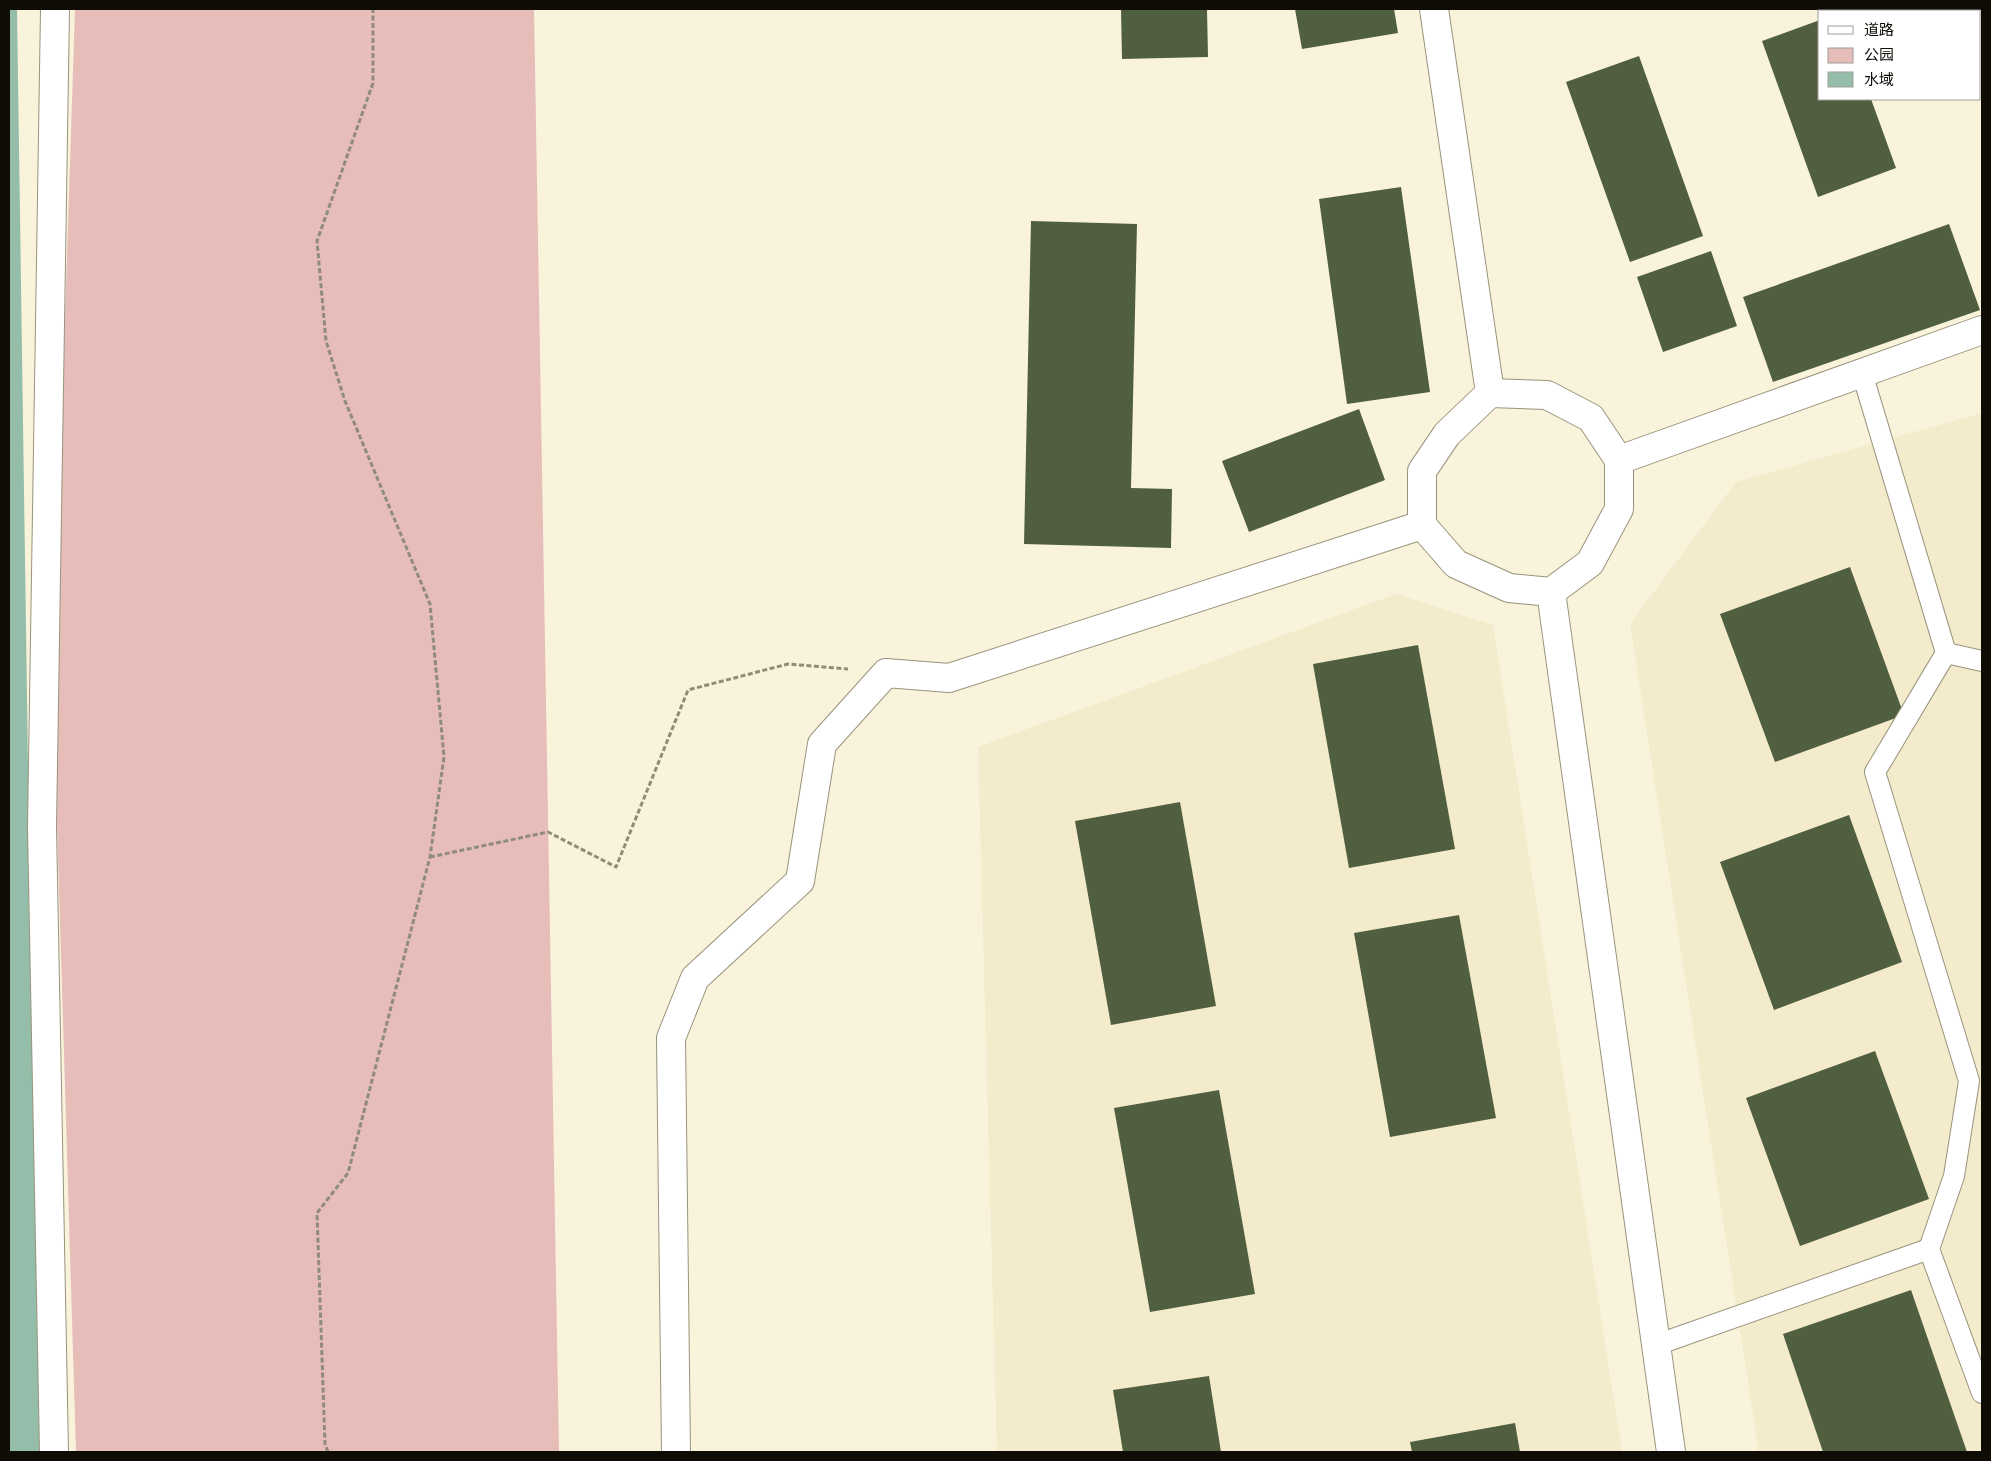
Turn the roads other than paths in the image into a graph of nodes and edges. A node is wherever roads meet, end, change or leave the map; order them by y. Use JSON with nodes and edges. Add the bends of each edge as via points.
{"nodes":[{"id":1,"x":55,"y":9,"type":"edge"},
{"id":2,"x":1434,"y":9,"type":"edge"},
{"id":3,"x":1982,"y":330,"type":"edge"},
{"id":4,"x":1862,"y":373,"type":"junction"},
{"id":5,"x":1490,"y":393,"type":"junction"},
{"id":6,"x":1619,"y":460,"type":"junction"},
{"id":7,"x":1422,"y":525,"type":"junction"},
{"id":8,"x":1551,"y":592,"type":"junction"},
{"id":9,"x":1946,"y":653,"type":"junction"},
{"id":10,"x":1982,"y":661,"type":"edge"},
{"id":11,"x":1929,"y":1249,"type":"junction"},
{"id":12,"x":1656,"y":1345,"type":"junction"},
{"id":13,"x":1982,"y":1393,"type":"edge"},
{"id":14,"x":54,"y":1452,"type":"edge"},
{"id":15,"x":676,"y":1452,"type":"edge"},
{"id":16,"x":1671,"y":1452,"type":"edge"}],
"edges":[{"from":1,"to":14,"type":"street","via":[[42,827]]},
{"from":2,"to":5,"type":"street"},
{"from":3,"to":4,"type":"street"},
{"from":4,"to":6,"type":"street"},
{"from":4,"to":9,"type":"lane"},
{"from":5,"to":6,"type":"street","via":[[1547,395],[1591,418]]},
{"from":5,"to":7,"type":"street","via":[[1447,434],[1422,471]]},
{"from":6,"to":8,"type":"street","via":[[1619,510],[1590,563]]},
{"from":7,"to":8,"type":"street","via":[[1456,564],[1509,588]]},
{"from":7,"to":15,"type":"street","via":[[949,678],[886,673],[822,744],[800,881],[695,978],[671,1038]]},
{"from":8,"to":12,"type":"street"},
{"from":9,"to":10,"type":"lane"},
{"from":9,"to":11,"type":"lane","via":[[1875,772],[1969,1081],[1954,1176]]},
{"from":11,"to":12,"type":"lane"},
{"from":11,"to":13,"type":"lane"},
{"from":12,"to":16,"type":"street"}]}
